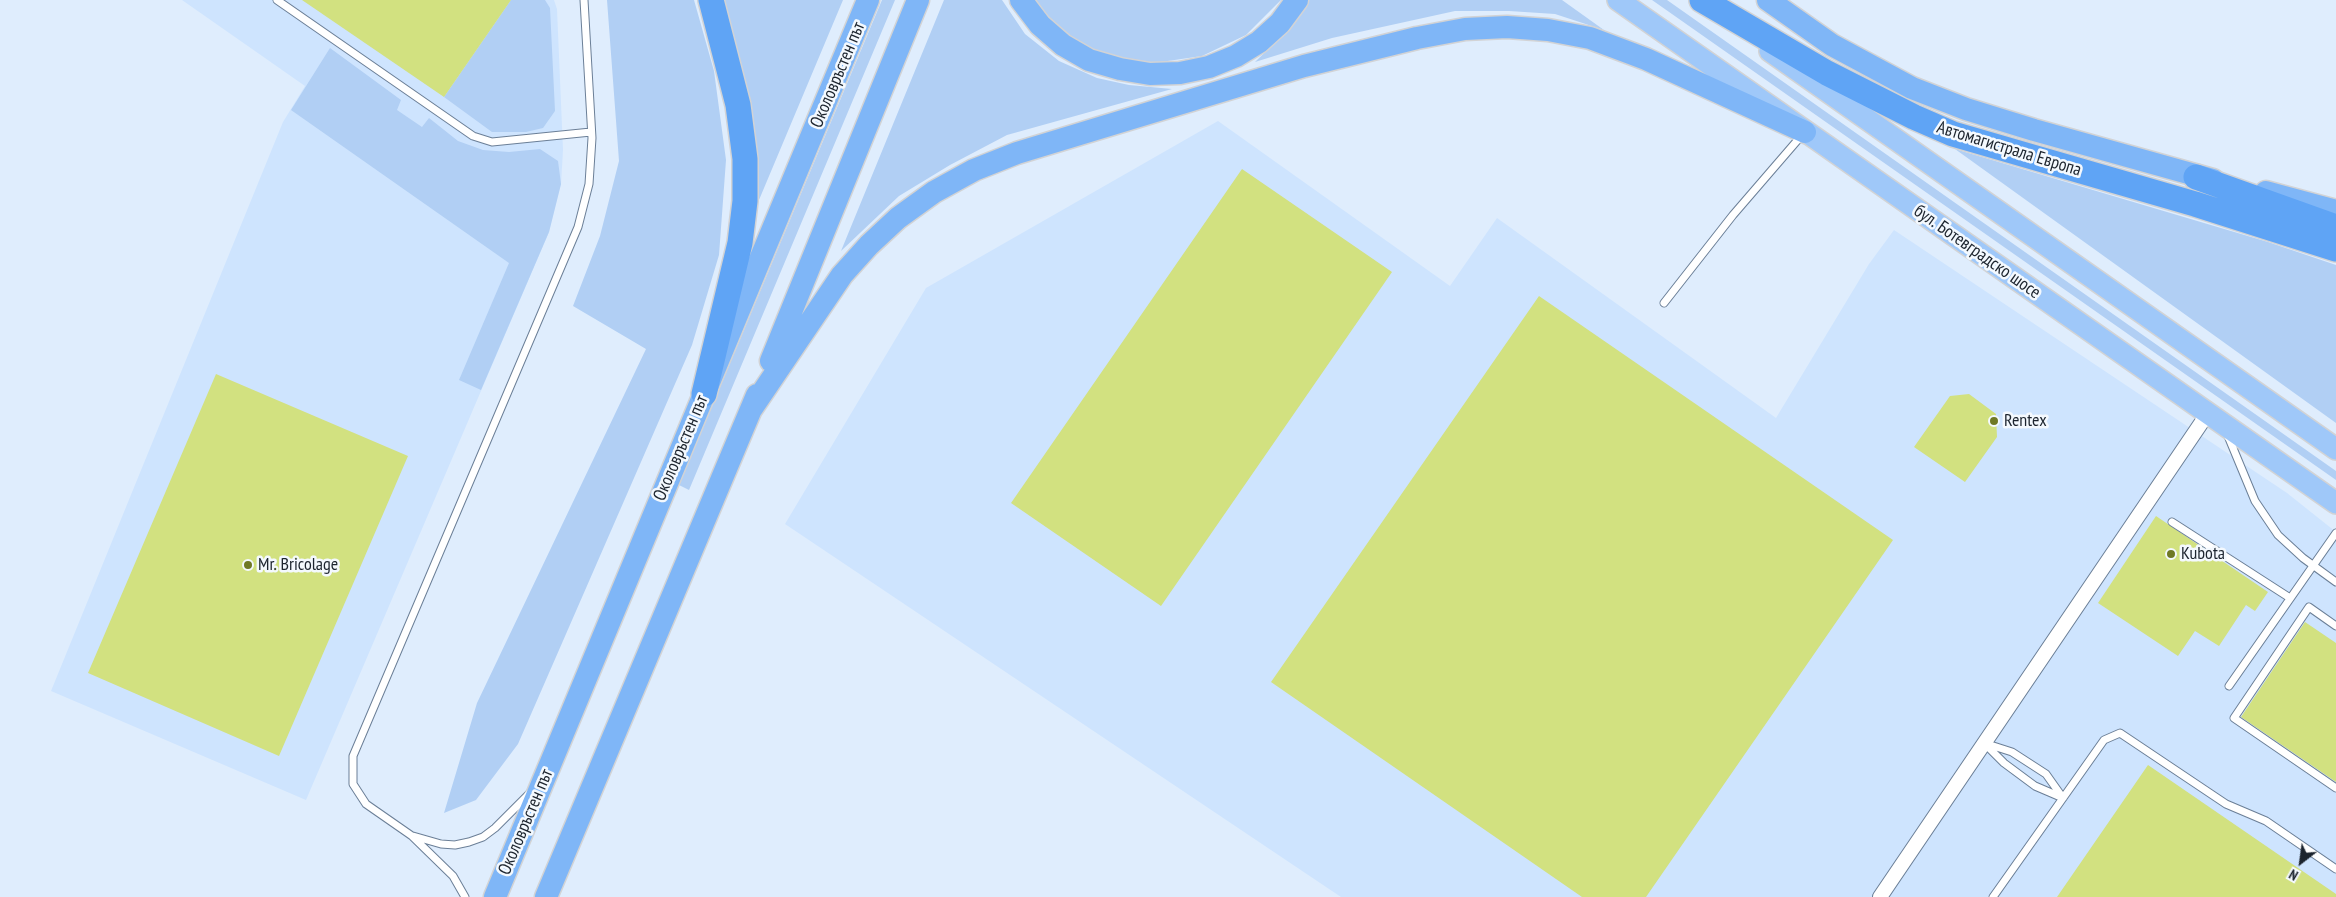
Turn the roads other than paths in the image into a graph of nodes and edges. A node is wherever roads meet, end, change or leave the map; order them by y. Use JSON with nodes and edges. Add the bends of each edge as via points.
{"nodes":[{"id":1,"x":277,"y":0,"type":"edge"},
{"id":2,"x":584,"y":0,"type":"edge"},
{"id":3,"x":711,"y":0,"type":"edge"},
{"id":4,"x":868,"y":0,"type":"edge"},
{"id":5,"x":918,"y":0,"type":"edge"},
{"id":6,"x":1021,"y":0,"type":"edge"},
{"id":7,"x":1297,"y":0,"type":"edge"},
{"id":8,"x":1618,"y":0,"type":"edge"},
{"id":9,"x":1696,"y":0,"type":"edge"},
{"id":10,"x":1702,"y":0,"type":"edge"},
{"id":11,"x":1768,"y":0,"type":"edge"},
{"id":12,"x":591,"y":132,"type":"junction"},
{"id":13,"x":1805,"y":132,"type":"junction"},
{"id":14,"x":2196,"y":177,"type":"junction"},
{"id":15,"x":2336,"y":212,"type":"edge"},
{"id":16,"x":2336,"y":227,"type":"edge"},
{"id":17,"x":2336,"y":249,"type":"edge"},
{"id":18,"x":1664,"y":303,"type":"dead end"},
{"id":19,"x":704,"y":394,"type":"junction"},
{"id":20,"x":752,"y":408,"type":"junction"},
{"id":21,"x":2216,"y":418,"type":"junction"},
{"id":22,"x":2336,"y":449,"type":"edge"},
{"id":23,"x":2336,"y":503,"type":"edge"},
{"id":24,"x":2172,"y":522,"type":"dead end"},
{"id":25,"x":2336,"y":533,"type":"edge"},
{"id":26,"x":2313,"y":566,"type":"junction"},
{"id":27,"x":2336,"y":582,"type":"edge"},
{"id":28,"x":2290,"y":598,"type":"junction"},
{"id":29,"x":2336,"y":626,"type":"edge"},
{"id":30,"x":2228,"y":686,"type":"dead end"},
{"id":31,"x":1984,"y":743,"type":"junction"},
{"id":32,"x":544,"y":779,"type":"junction"},
{"id":33,"x":2336,"y":788,"type":"edge"},
{"id":34,"x":2063,"y":798,"type":"junction"},
{"id":35,"x":412,"y":836,"type":"junction"},
{"id":36,"x":2336,"y":870,"type":"edge"},
{"id":37,"x":465,"y":897,"type":"edge"},
{"id":38,"x":495,"y":897,"type":"edge"},
{"id":39,"x":546,"y":897,"type":"edge"},
{"id":40,"x":1880,"y":897,"type":"edge"},
{"id":41,"x":1993,"y":897,"type":"edge"}],
"edges":[{"from":1,"to":12,"type":"lane","via":[[473,136],[492,142]]},
{"from":2,"to":12,"type":"lane"},
{"from":3,"to":19,"type":"highway","via":[[738,105],[745,184],[740,242]]},
{"from":4,"to":19,"type":"highway","name":"Околовръстен път"},
{"from":5,"to":20,"type":"highway"},
{"from":6,"to":7,"type":"highway","via":[[1040,26],[1063,45],[1090,60],[1150,74],[1180,73],[1209,67],[1236,56],[1259,42],[1280,23]]},
{"from":8,"to":13,"type":"main road","name":"бул. Ботевградско шосе"},
{"from":9,"to":22,"type":"main road"},
{"from":10,"to":17,"type":"highway","name":"Автомагистрала Европа","via":[[1827,73],[1953,134],[2195,204]]},
{"from":11,"to":14,"type":"highway","via":[[1832,45],[1912,88],[1974,112]]},
{"from":12,"to":35,"type":"lane","via":[[589,184],[578,227],[353,756],[353,784],[366,804]]},
{"from":13,"to":18,"type":"lane","via":[[1733,214]]},
{"from":13,"to":20,"type":"highway","via":[[1646,59],[1590,38],[1548,30],[1507,27],[1465,29],[1304,66],[1017,153],[974,170],[934,192],[898,218],[842,275]]},
{"from":13,"to":21,"type":"main road","name":"бул. Ботевградско шосе"},
{"from":14,"to":15,"type":"highway","via":[[2281,195]]},
{"from":14,"to":16,"type":"highway"},
{"from":19,"to":32,"type":"highway","name":"Околовръстен път"},
{"from":20,"to":39,"type":"highway"},
{"from":21,"to":23,"type":"main road","name":"бул. Ботевградско шосе"},
{"from":21,"to":26,"type":"lane","via":[[2255,501],[2278,535]]},
{"from":21,"to":31,"type":"street"},
{"from":24,"to":28,"type":"lane"},
{"from":25,"to":26,"type":"lane"},
{"from":26,"to":27,"type":"lane"},
{"from":26,"to":28,"type":"lane"},
{"from":28,"to":30,"type":"lane"},
{"from":29,"to":33,"type":"lane","via":[[2309,607],[2234,718]]},
{"from":31,"to":34,"type":"lane","via":[[2035,786]]},
{"from":31,"to":34,"type":"lane","via":[[2012,752],[2046,774]]},
{"from":31,"to":40,"type":"street"},
{"from":32,"to":35,"type":"lane","via":[[483,837],[455,845]]},
{"from":32,"to":38,"type":"highway","name":"Околовръстен път"},
{"from":34,"to":36,"type":"lane","via":[[2104,740],[2120,733],[2226,804],[2266,821]]},
{"from":34,"to":41,"type":"lane"},
{"from":35,"to":37,"type":"lane","via":[[453,876]]}]}
